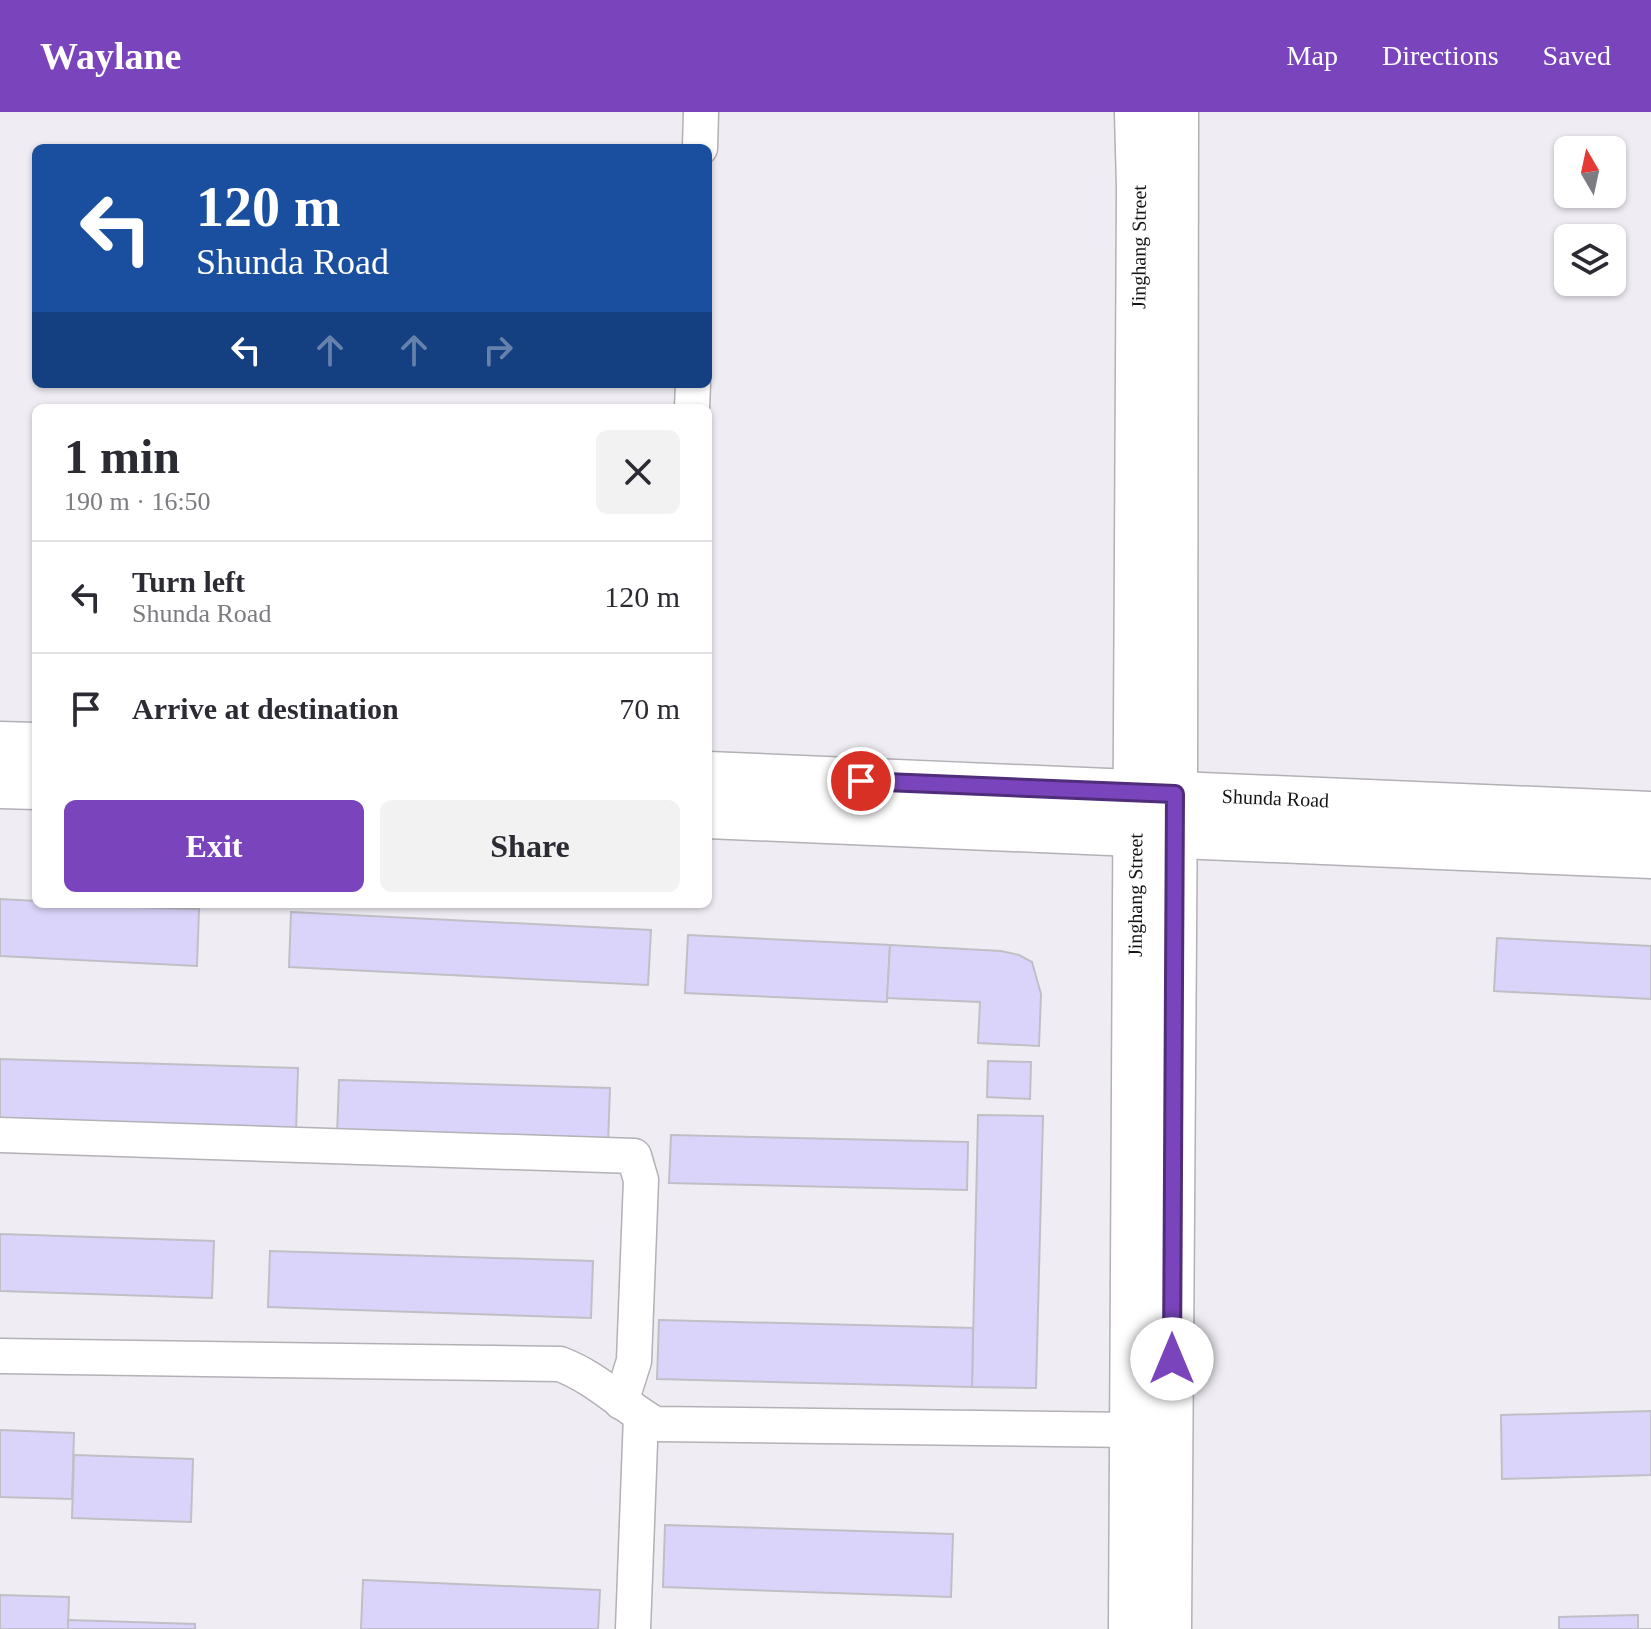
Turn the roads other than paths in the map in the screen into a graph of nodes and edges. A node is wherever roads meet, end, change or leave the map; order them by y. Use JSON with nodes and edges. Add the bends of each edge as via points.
{"nodes":[{"id":1,"x":701,"y":112,"type":"edge"},
{"id":2,"x":1137,"y":112,"type":"edge"},
{"id":3,"x":1176,"y":112,"type":"edge"},
{"id":4,"x":700,"y":144,"type":"edge"},
{"id":5,"x":0,"y":744,"type":"edge"},
{"id":6,"x":32,"y":745,"type":"edge"},
{"id":7,"x":712,"y":774,"type":"edge"},
{"id":8,"x":0,"y":786,"type":"edge"},
{"id":9,"x":32,"y":787,"type":"edge"},
{"id":10,"x":1156,"y":814,"type":"junction"},
{"id":11,"x":1651,"y":814,"type":"edge"},
{"id":12,"x":712,"y":816,"type":"edge"},
{"id":13,"x":1651,"y":856,"type":"edge"},
{"id":14,"x":0,"y":1135,"type":"edge"},
{"id":15,"x":0,"y":1356,"type":"edge"},
{"id":16,"x":631,"y":1409,"type":"junction"},
{"id":17,"x":1133,"y":1430,"type":"junction"},
{"id":18,"x":633,"y":1629,"type":"edge"},
{"id":19,"x":1131,"y":1629,"type":"edge"},
{"id":20,"x":1169,"y":1629,"type":"edge"}],
"edges":[{"from":1,"to":4,"type":"street"},
{"from":2,"to":10,"type":"main road","name":"Jinghang Street"},
{"from":3,"to":10,"type":"main road","name":"Jinghang Street"},
{"from":5,"to":6,"type":"main road"},
{"from":7,"to":10,"type":"main road","name":"Shunda Road"},
{"from":8,"to":9,"type":"main road"},
{"from":10,"to":11,"type":"main road","name":"Shunda Road"},
{"from":10,"to":12,"type":"main road","name":"Shunda Road"},
{"from":10,"to":13,"type":"main road","name":"Shunda Road"},
{"from":10,"to":17,"type":"main road","name":"Jinghang Street"},
{"from":10,"to":20,"type":"main road","name":"Jinghang Street"},
{"from":14,"to":16,"type":"street","via":[[634,1156],[641,1180]]},
{"from":15,"to":16,"type":"street","via":[[560,1364],[600,1384]]},
{"from":16,"to":17,"type":"street","via":[[655,1424]]},
{"from":16,"to":18,"type":"street"},
{"from":17,"to":19,"type":"main road","name":"Jinghang Street"}]}
